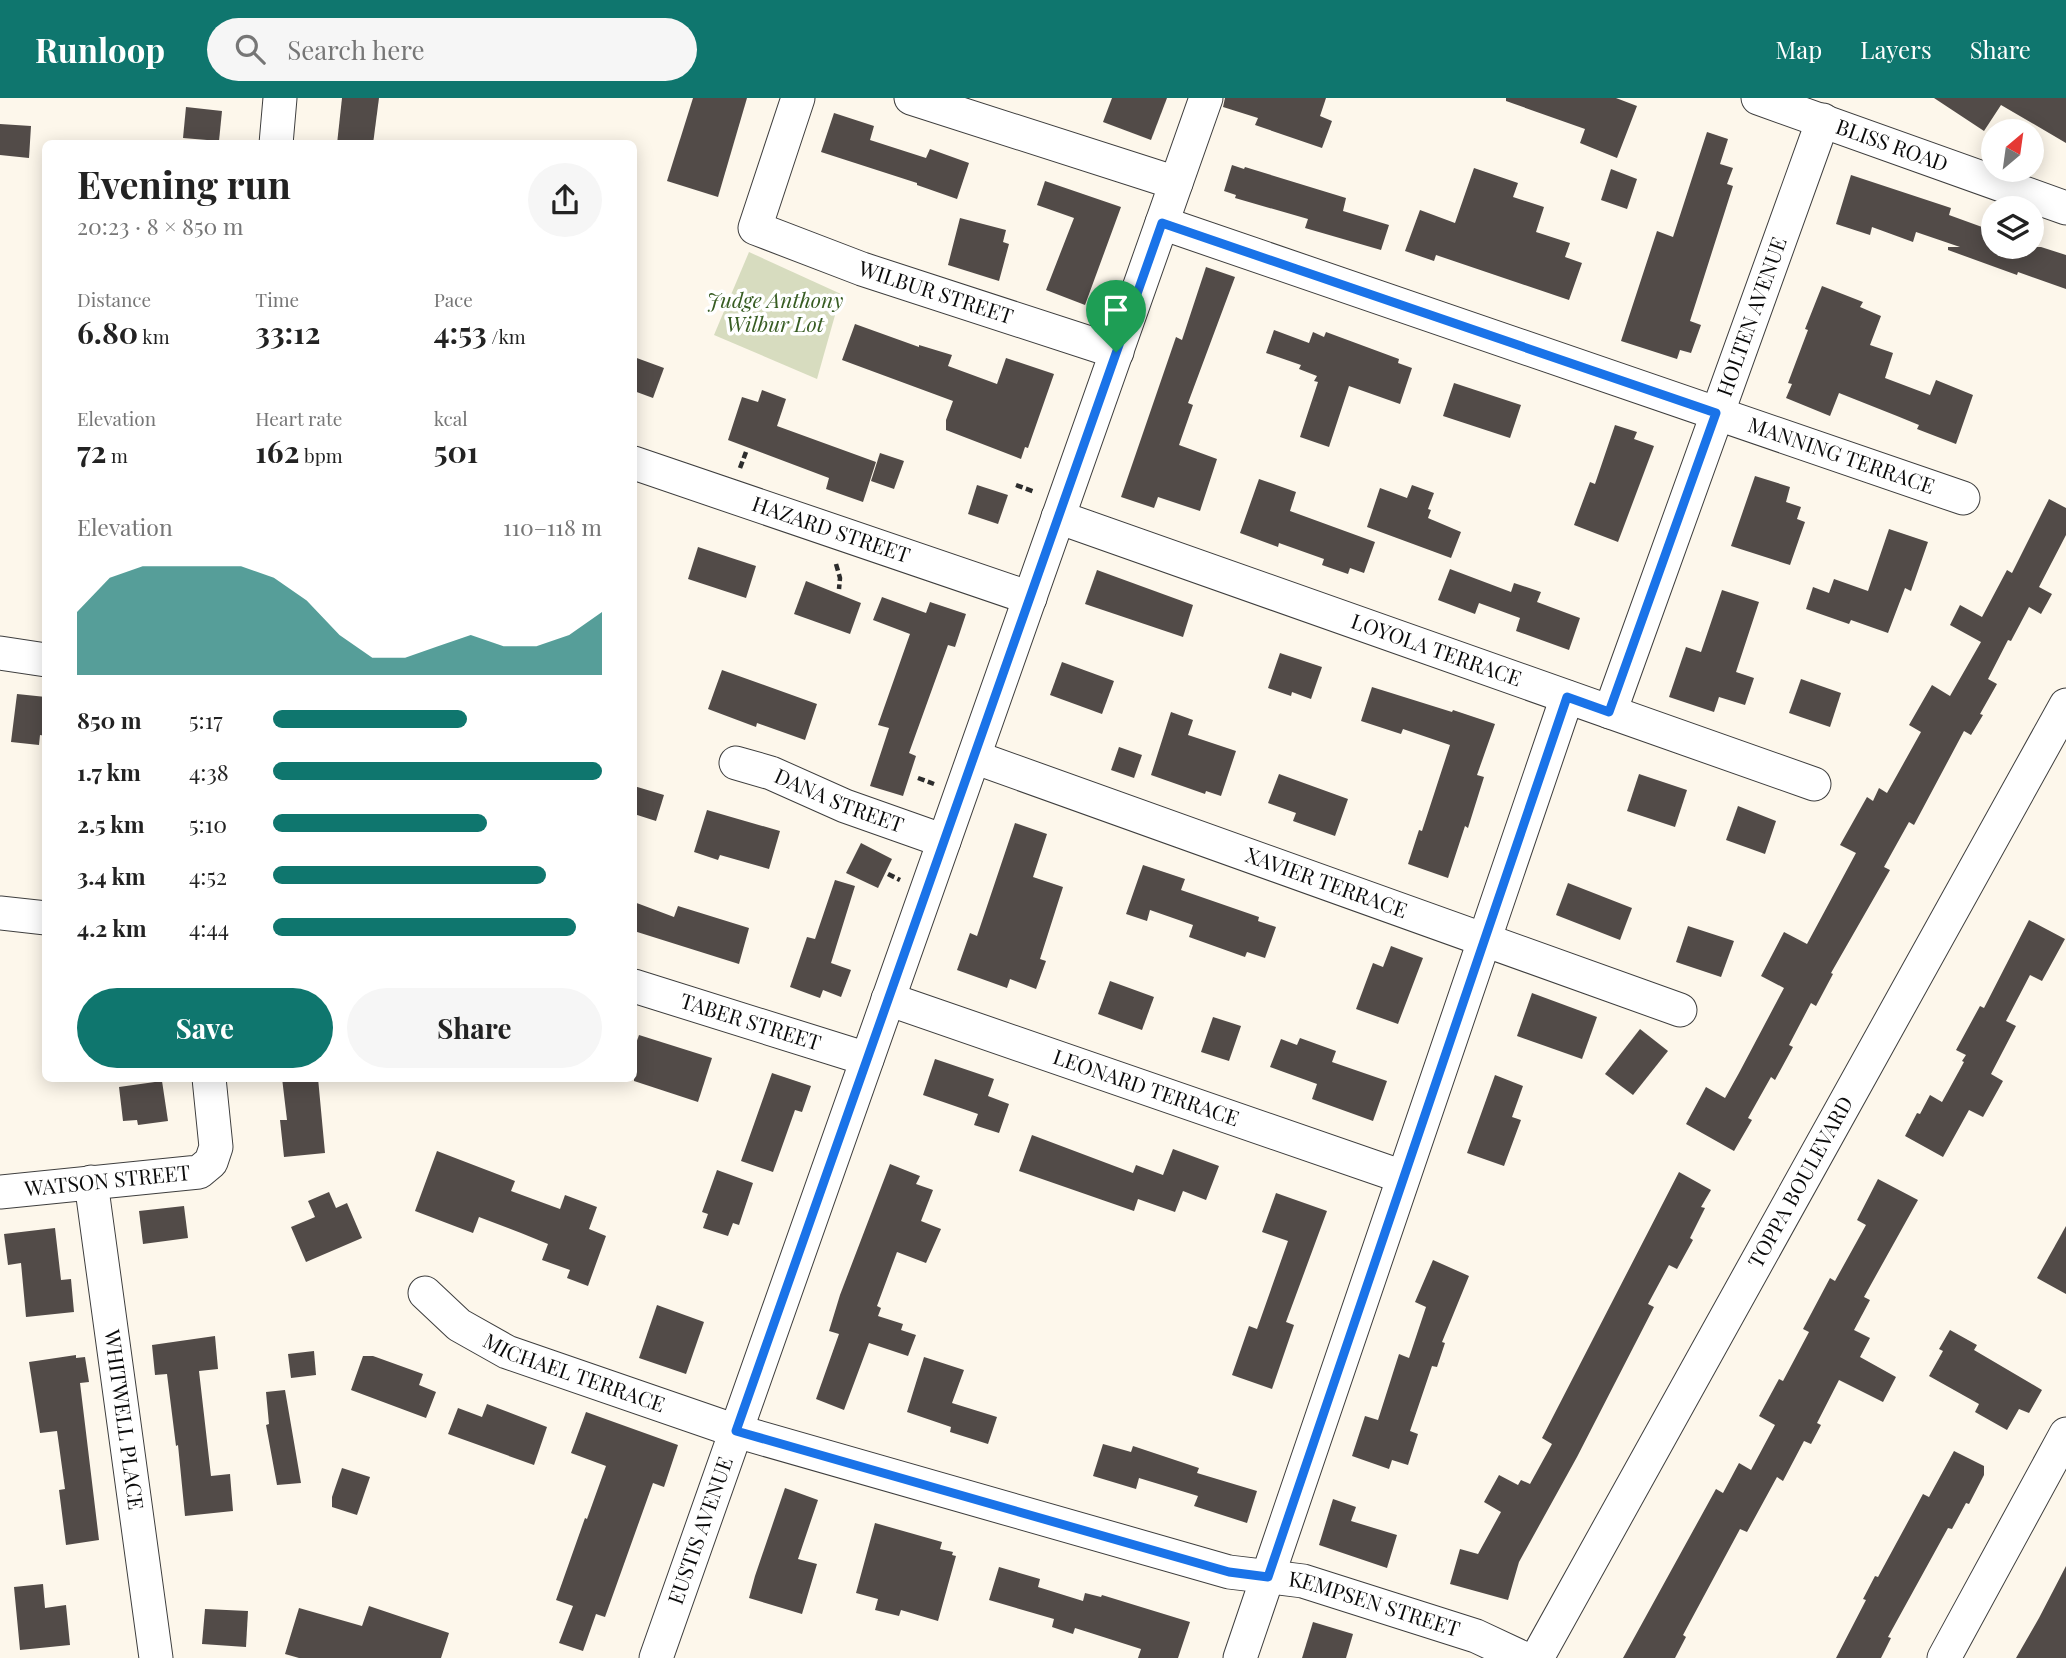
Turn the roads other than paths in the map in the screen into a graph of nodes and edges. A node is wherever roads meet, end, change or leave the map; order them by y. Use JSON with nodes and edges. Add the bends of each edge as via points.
{"nodes":[{"id":1,"x":280,"y":98,"type":"edge"},
{"id":2,"x":798,"y":98,"type":"edge"},
{"id":3,"x":911,"y":98,"type":"edge"},
{"id":4,"x":1206,"y":98,"type":"edge"},
{"id":5,"x":1773,"y":101,"type":"edge"},
{"id":6,"x":1823,"y":120,"type":"junction"},
{"id":7,"x":276,"y":140,"type":"edge"},
{"id":8,"x":1176,"y":183,"type":"junction"},
{"id":9,"x":2066,"y":208,"type":"edge"},
{"id":10,"x":1162,"y":223,"type":"junction"},
{"id":11,"x":1116,"y":352,"type":"junction"},
{"id":12,"x":1716,"y":413,"type":"junction"},
{"id":13,"x":637,"y":464,"type":"edge"},
{"id":14,"x":1963,"y":498,"type":"dead end"},
{"id":15,"x":1058,"y":517,"type":"junction"},
{"id":16,"x":1030,"y":598,"type":"junction"},
{"id":17,"x":0,"y":653,"type":"edge"},
{"id":18,"x":42,"y":659,"type":"edge"},
{"id":19,"x":1567,"y":697,"type":"junction"},
{"id":20,"x":2066,"y":705,"type":"edge"},
{"id":21,"x":1609,"y":712,"type":"junction"},
{"id":22,"x":974,"y":757,"type":"junction"},
{"id":23,"x":736,"y":763,"type":"dead end"},
{"id":24,"x":1814,"y":783,"type":"dead end"},
{"id":25,"x":944,"y":841,"type":"junction"},
{"id":26,"x":0,"y":913,"type":"edge"},
{"id":27,"x":42,"y":918,"type":"edge"},
{"id":28,"x":1485,"y":940,"type":"junction"},
{"id":29,"x":637,"y":987,"type":"edge"},
{"id":30,"x":888,"y":999,"type":"junction"},
{"id":31,"x":1680,"y":1010,"type":"dead end"},
{"id":32,"x":867,"y":1059,"type":"junction"},
{"id":33,"x":209,"y":1082,"type":"edge"},
{"id":34,"x":1403,"y":1177,"type":"junction"},
{"id":35,"x":91,"y":1182,"type":"junction"},
{"id":36,"x":0,"y":1192,"type":"edge"},
{"id":37,"x":425,"y":1293,"type":"dead end"},
{"id":38,"x":736,"y":1431,"type":"junction"},
{"id":39,"x":2066,"y":1434,"type":"edge"},
{"id":40,"x":1268,"y":1577,"type":"junction"},
{"id":41,"x":156,"y":1658,"type":"edge"},
{"id":42,"x":656,"y":1658,"type":"edge"},
{"id":43,"x":1240,"y":1658,"type":"edge"},
{"id":44,"x":1523,"y":1658,"type":"edge"},
{"id":45,"x":1537,"y":1658,"type":"edge"},
{"id":46,"x":1944,"y":1658,"type":"edge"}],
"edges":[{"from":1,"to":7,"type":"street"},
{"from":2,"to":11,"type":"street","name":"WILBUR STREET","via":[[755,228],[862,269]]},
{"from":3,"to":8,"type":"street"},
{"from":4,"to":8,"type":"street","name":"EUSTIS AVENUE"},
{"from":5,"to":6,"type":"street","name":"BLISS ROAD"},
{"from":6,"to":9,"type":"street","name":"BLISS ROAD"},
{"from":6,"to":12,"type":"street","name":"HOLTEN AVENUE"},
{"from":8,"to":10,"type":"street","name":"EUSTIS AVENUE"},
{"from":10,"to":11,"type":"street","name":"EUSTIS AVENUE"},
{"from":10,"to":12,"type":"street","name":"MANNING TERRACE"},
{"from":11,"to":15,"type":"street","name":"EUSTIS AVENUE"},
{"from":12,"to":14,"type":"street","name":"MANNING TERRACE"},
{"from":12,"to":21,"type":"street","name":"HOLTEN AVENUE"},
{"from":13,"to":16,"type":"street","name":"HAZARD STREET"},
{"from":15,"to":16,"type":"street","name":"EUSTIS AVENUE"},
{"from":15,"to":19,"type":"street","name":"LOYOLA TERRACE"},
{"from":16,"to":22,"type":"street","name":"EUSTIS AVENUE"},
{"from":17,"to":18,"type":"street"},
{"from":19,"to":21,"type":"street","name":"LOYOLA TERRACE"},
{"from":19,"to":28,"type":"street"},
{"from":20,"to":45,"type":"street","name":"TOPPA BOULEVARD"},
{"from":21,"to":24,"type":"street","name":"LOYOLA TERRACE"},
{"from":22,"to":25,"type":"street","name":"EUSTIS AVENUE"},
{"from":22,"to":28,"type":"street","name":"XAVIER TERRACE"},
{"from":23,"to":25,"type":"street","name":"DANA STREET","via":[[771,772],[845,806]]},
{"from":25,"to":30,"type":"street","name":"EUSTIS AVENUE"},
{"from":26,"to":27,"type":"street"},
{"from":28,"to":31,"type":"street","name":"XAVIER TERRACE"},
{"from":28,"to":34,"type":"street"},
{"from":29,"to":32,"type":"street","name":"TABER STREET"},
{"from":30,"to":32,"type":"street","name":"EUSTIS AVENUE"},
{"from":30,"to":34,"type":"street","name":"LEONARD TERRACE"},
{"from":32,"to":38,"type":"street","name":"EUSTIS AVENUE"},
{"from":33,"to":35,"type":"street","name":"WATSON STREET","via":[[216,1147],[211,1162],[199,1172],[185,1175]]},
{"from":34,"to":40,"type":"street"},
{"from":35,"to":36,"type":"street","name":"WATSON STREET"},
{"from":35,"to":41,"type":"street","name":"WHITWELL PLACE"},
{"from":37,"to":38,"type":"street","name":"MICHAEL TERRACE","via":[[459,1325],[507,1352]]},
{"from":38,"to":40,"type":"street","name":"KEMPSEN STREET","via":[[1229,1572]]},
{"from":38,"to":42,"type":"street","name":"EUSTIS AVENUE"},
{"from":39,"to":46,"type":"street"},
{"from":40,"to":43,"type":"street"},
{"from":40,"to":44,"type":"street","name":"KEMPSEN STREET","via":[[1303,1581],[1357,1598],[1476,1636]]}]}
